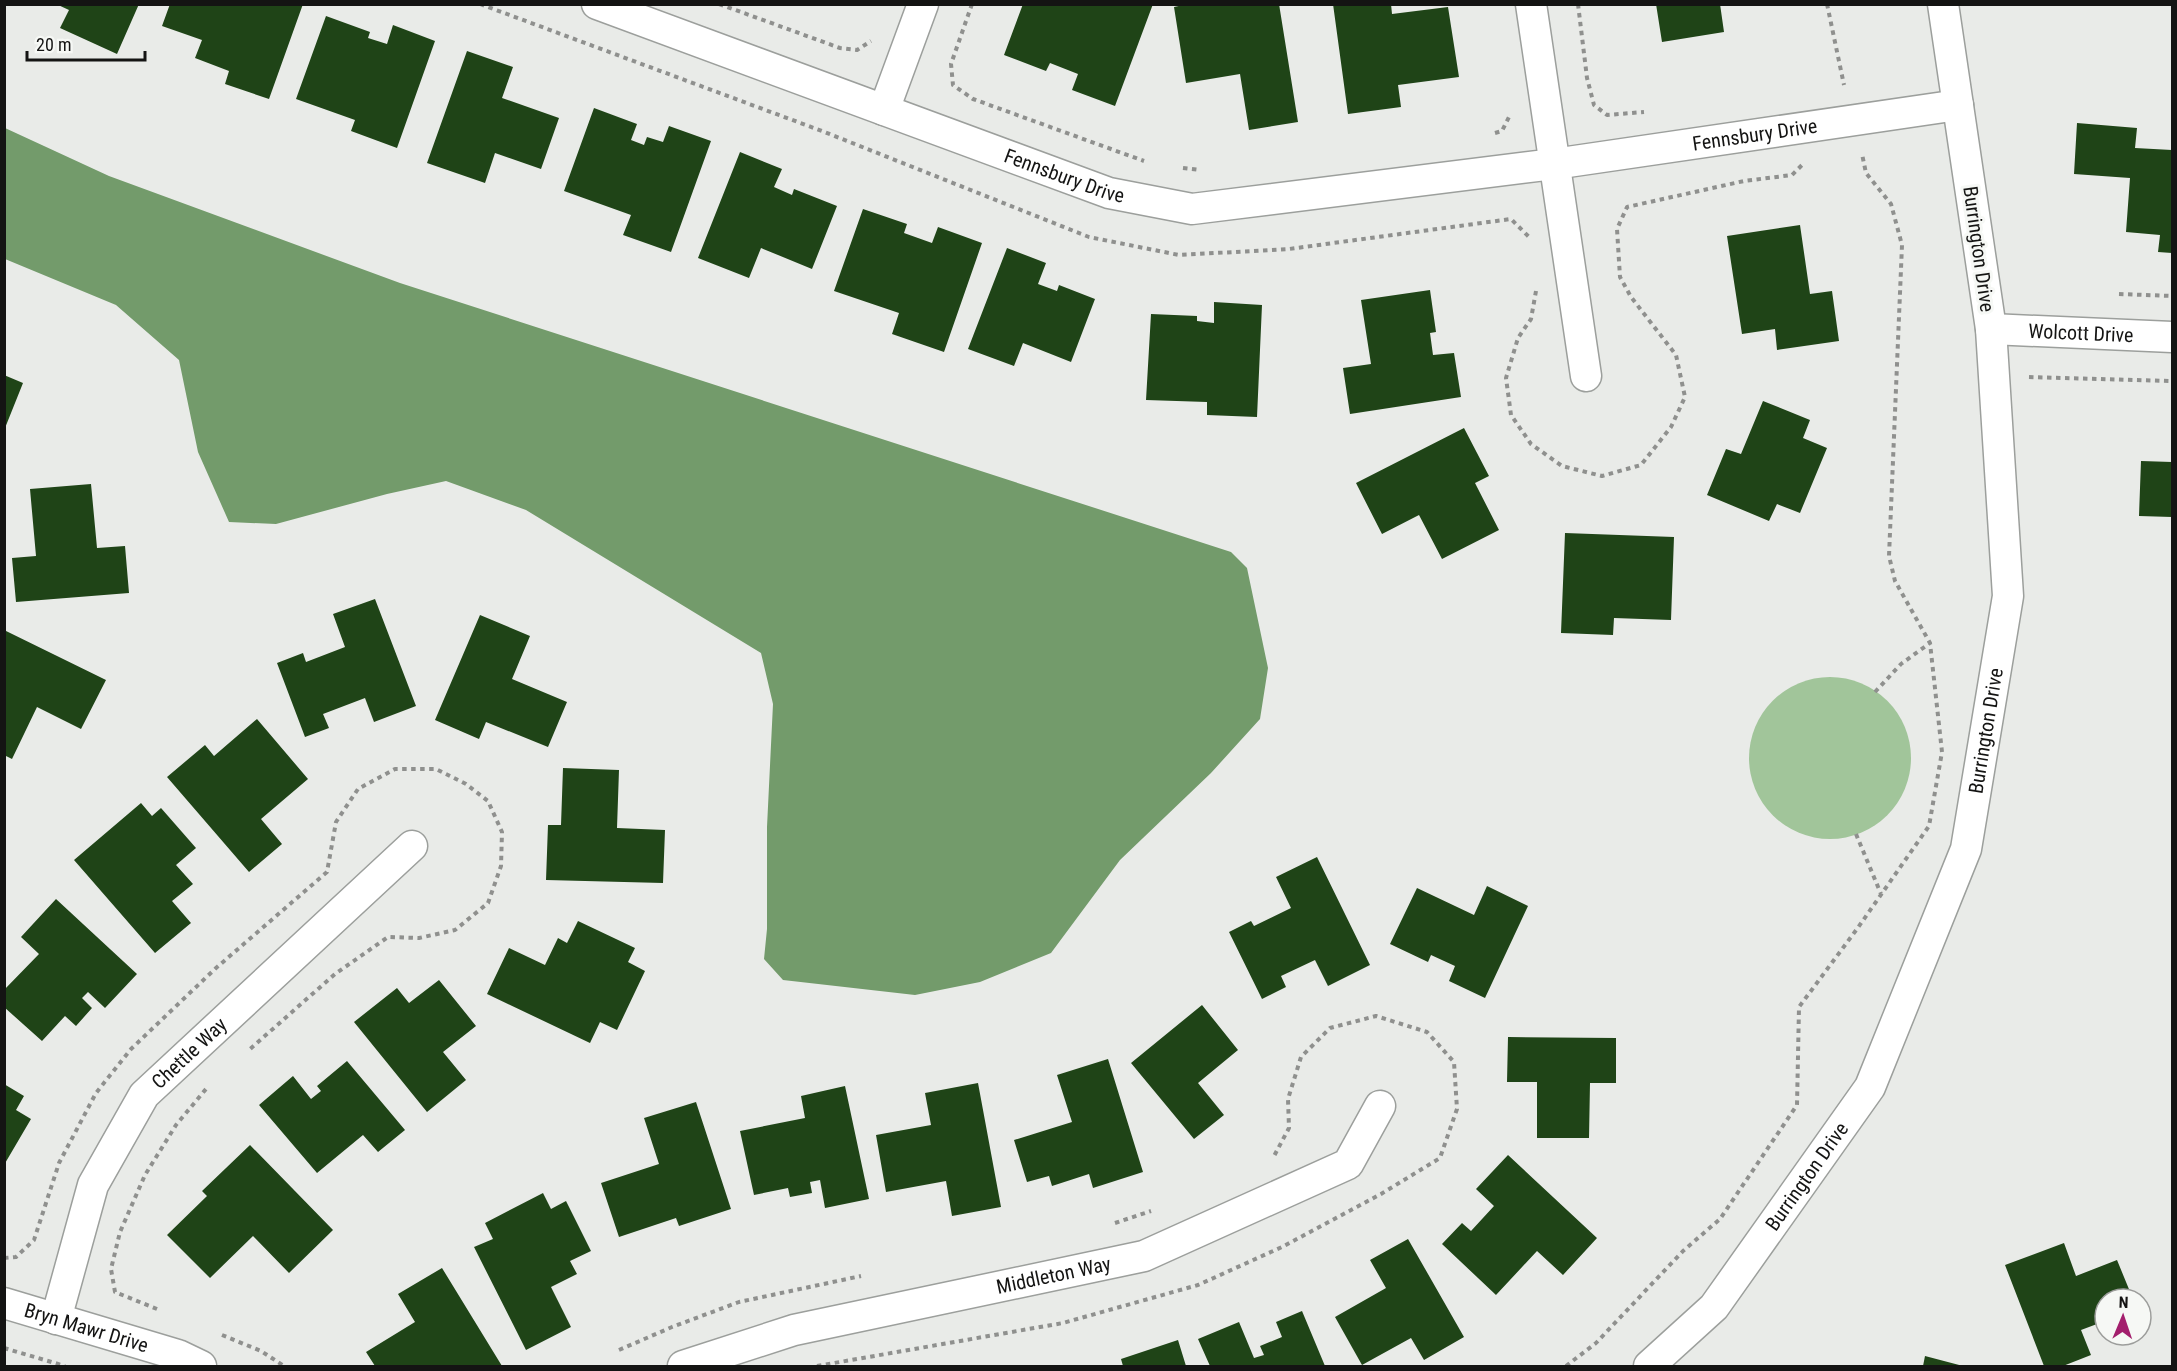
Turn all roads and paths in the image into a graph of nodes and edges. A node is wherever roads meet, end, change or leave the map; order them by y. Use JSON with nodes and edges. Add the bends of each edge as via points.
{"nodes":[{"id":1,"x":597,"y":4,"type":"edge"},
{"id":2,"x":719,"y":4,"type":"edge"},
{"id":3,"x":923,"y":4,"type":"edge"},
{"id":4,"x":972,"y":4,"type":"edge"},
{"id":5,"x":1531,"y":4,"type":"edge"},
{"id":6,"x":1578,"y":4,"type":"edge"},
{"id":7,"x":1827,"y":4,"type":"edge"},
{"id":8,"x":1943,"y":4,"type":"edge"},
{"id":9,"x":873,"y":39,"type":"dead end"},
{"id":10,"x":1958,"y":105,"type":"junction"},
{"id":11,"x":884,"y":110,"type":"junction"},
{"id":12,"x":1648,"y":112,"type":"dead end"},
{"id":13,"x":1511,"y":114,"type":"dead end"},
{"id":14,"x":1854,"y":120,"type":"junction"},
{"id":15,"x":1487,"y":136,"type":"dead end"},
{"id":16,"x":1152,"y":164,"type":"dead end"},
{"id":17,"x":1554,"y":164,"type":"junction"},
{"id":18,"x":1182,"y":168,"type":"dead end"},
{"id":19,"x":1202,"y":171,"type":"dead end"},
{"id":20,"x":2119,"y":294,"type":"dead end"},
{"id":21,"x":2172,"y":297,"type":"edge"},
{"id":22,"x":1991,"y":329,"type":"junction"},
{"id":23,"x":2172,"y":337,"type":"edge"},
{"id":24,"x":1586,"y":376,"type":"dead end"},
{"id":25,"x":1994,"y":376,"type":"junction"},
{"id":26,"x":2172,"y":381,"type":"edge"},
{"id":27,"x":1930,"y":643,"type":"junction"},
{"id":28,"x":1875,"y":692,"type":"dead end"},
{"id":29,"x":1856,"y":834,"type":"dead end"},
{"id":30,"x":412,"y":846,"type":"dead end"},
{"id":31,"x":1881,"y":894,"type":"junction"},
{"id":32,"x":1380,"y":1106,"type":"dead end"},
{"id":33,"x":4,"y":1303,"type":"edge"},
{"id":34,"x":56,"y":1319,"type":"junction"},
{"id":35,"x":4,"y":1348,"type":"edge"},
{"id":36,"x":65,"y":1366,"type":"edge"},
{"id":37,"x":201,"y":1366,"type":"edge"},
{"id":38,"x":683,"y":1366,"type":"edge"},
{"id":39,"x":1566,"y":1366,"type":"edge"},
{"id":40,"x":1649,"y":1366,"type":"edge"}],
"edges":[{"from":1,"to":11,"type":"street","name":"Fennsbury Drive"},
{"from":2,"to":9,"type":"path","via":[[840,48],[857,50]]},
{"from":3,"to":11,"type":"street"},
{"from":4,"to":16,"type":"path","via":[[951,64],[953,85],[973,99]]},
{"from":5,"to":17,"type":"street"},
{"from":6,"to":12,"type":"path","via":[[1594,105],[1607,115]]},
{"from":7,"to":14,"type":"path"},
{"from":8,"to":10,"type":"street","name":"Burrington Drive"},
{"from":10,"to":14,"type":"street","name":"Fennsbury Drive"},
{"from":10,"to":22,"type":"street","name":"Burrington Drive"},
{"from":11,"to":17,"type":"street","name":"Fennsbury Drive","via":[[1109,193],[1192,209]]},
{"from":13,"to":15,"type":"path","via":[[1502,131]]},
{"from":14,"to":17,"type":"street","name":"Fennsbury Drive"},
{"from":14,"to":27,"type":"path","via":[[1866,172],[1891,204],[1902,244],[1889,556],[1895,581]]},
{"from":17,"to":24,"type":"street"},
{"from":18,"to":19,"type":"path"},
{"from":20,"to":21,"type":"path"},
{"from":22,"to":23,"type":"street","name":"Wolcott Drive"},
{"from":22,"to":25,"type":"street","name":"Burrington Drive"},
{"from":25,"to":26,"type":"path"},
{"from":25,"to":40,"type":"street","name":"Burrington Drive","via":[[2007,596],[1966,849],[1870,1087],[1714,1307]]},
{"from":27,"to":28,"type":"path","via":[[1901,664]]},
{"from":27,"to":31,"type":"path","via":[[1942,752],[1929,826]]},
{"from":29,"to":31,"type":"path"},
{"from":30,"to":34,"type":"street","name":"Chettle Way","via":[[144,1095],[93,1185]]},
{"from":31,"to":39,"type":"path","via":[[1798,1007],[1797,1106],[1720,1219],[1683,1251],[1596,1343]]},
{"from":32,"to":38,"type":"street","name":"Middleton Way","via":[[1348,1164],[1144,1256],[794,1330]]},
{"from":33,"to":34,"type":"street","name":"Bryn Mawr Drive"},
{"from":34,"to":37,"type":"street","name":"Bryn Mawr Drive","via":[[178,1355]]},
{"from":35,"to":36,"type":"path"}]}
